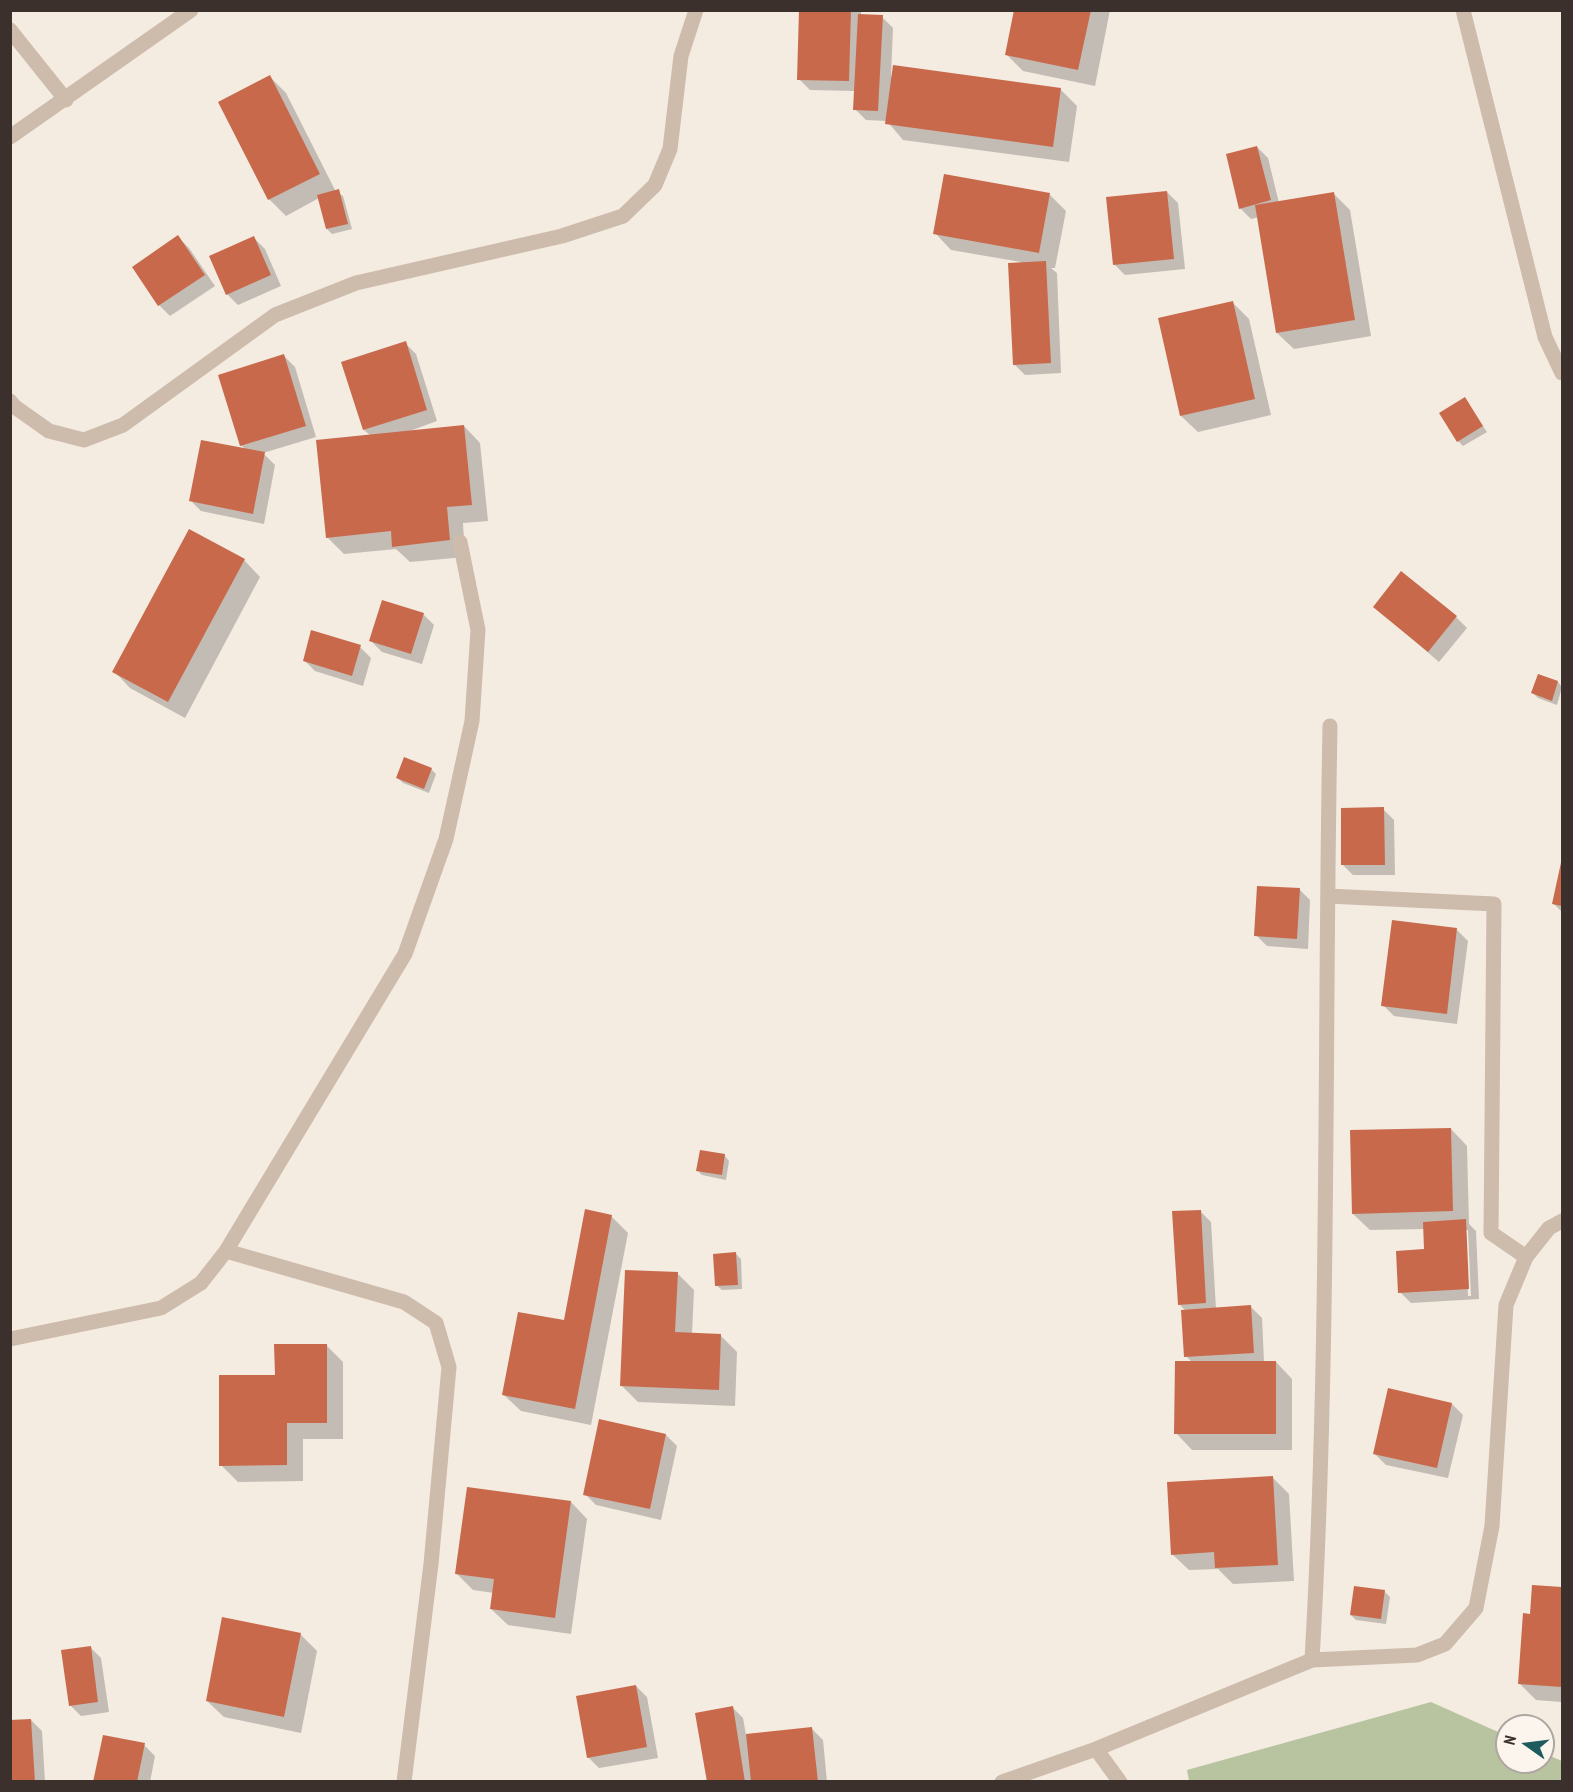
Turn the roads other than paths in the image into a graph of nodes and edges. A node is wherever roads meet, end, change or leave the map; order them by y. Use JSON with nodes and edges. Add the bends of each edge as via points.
{"nodes":[{"id":1,"x":191,"y":10,"type":"edge"},
{"id":2,"x":696,"y":10,"type":"edge"},
{"id":3,"x":1463,"y":10,"type":"edge"},
{"id":4,"x":10,"y":30,"type":"edge"},
{"id":5,"x":66,"y":100,"type":"junction"},
{"id":6,"x":10,"y":137,"type":"edge"},
{"id":7,"x":1563,"y":373,"type":"edge"},
{"id":8,"x":10,"y":401,"type":"edge"},
{"id":9,"x":460,"y":542,"type":"dead end"},
{"id":10,"x":1330,"y":726,"type":"dead end"},
{"id":11,"x":1328,"y":896,"type":"junction"},
{"id":12,"x":1563,"y":1221,"type":"edge"},
{"id":13,"x":226,"y":1251,"type":"junction"},
{"id":14,"x":1526,"y":1257,"type":"junction"},
{"id":15,"x":10,"y":1339,"type":"edge"},
{"id":16,"x":1312,"y":1660,"type":"junction"},
{"id":17,"x":1096,"y":1749,"type":"junction"},
{"id":18,"x":404,"y":1782,"type":"edge"},
{"id":19,"x":1002,"y":1782,"type":"edge"},
{"id":20,"x":1120,"y":1782,"type":"edge"}],
"edges":[{"from":1,"to":5,"type":"street"},
{"from":2,"to":8,"type":"street","via":[[681,56],[670,149],[655,185],[623,216],[562,236],[356,283],[275,315],[123,425],[84,440],[49,431]]},
{"from":3,"to":7,"type":"street","via":[[1545,337]]},
{"from":4,"to":5,"type":"street"},
{"from":5,"to":6,"type":"street"},
{"from":9,"to":13,"type":"street","via":[[478,630],[472,721],[446,839],[405,954]]},
{"from":10,"to":11,"type":"street"},
{"from":11,"to":14,"type":"street","via":[[1494,904],[1491,1233]]},
{"from":11,"to":16,"type":"street","via":[[1328,1164],[1321,1508]]},
{"from":12,"to":14,"type":"street","via":[[1549,1228]]},
{"from":13,"to":15,"type":"street","via":[[201,1283],[161,1308]]},
{"from":13,"to":18,"type":"street","via":[[404,1302],[436,1323],[449,1367],[431,1564]]},
{"from":14,"to":16,"type":"street","via":[[1506,1305],[1492,1526],[1476,1608],[1445,1644],[1417,1655]]},
{"from":16,"to":17,"type":"street"},
{"from":17,"to":19,"type":"street"},
{"from":17,"to":20,"type":"street"}]}
